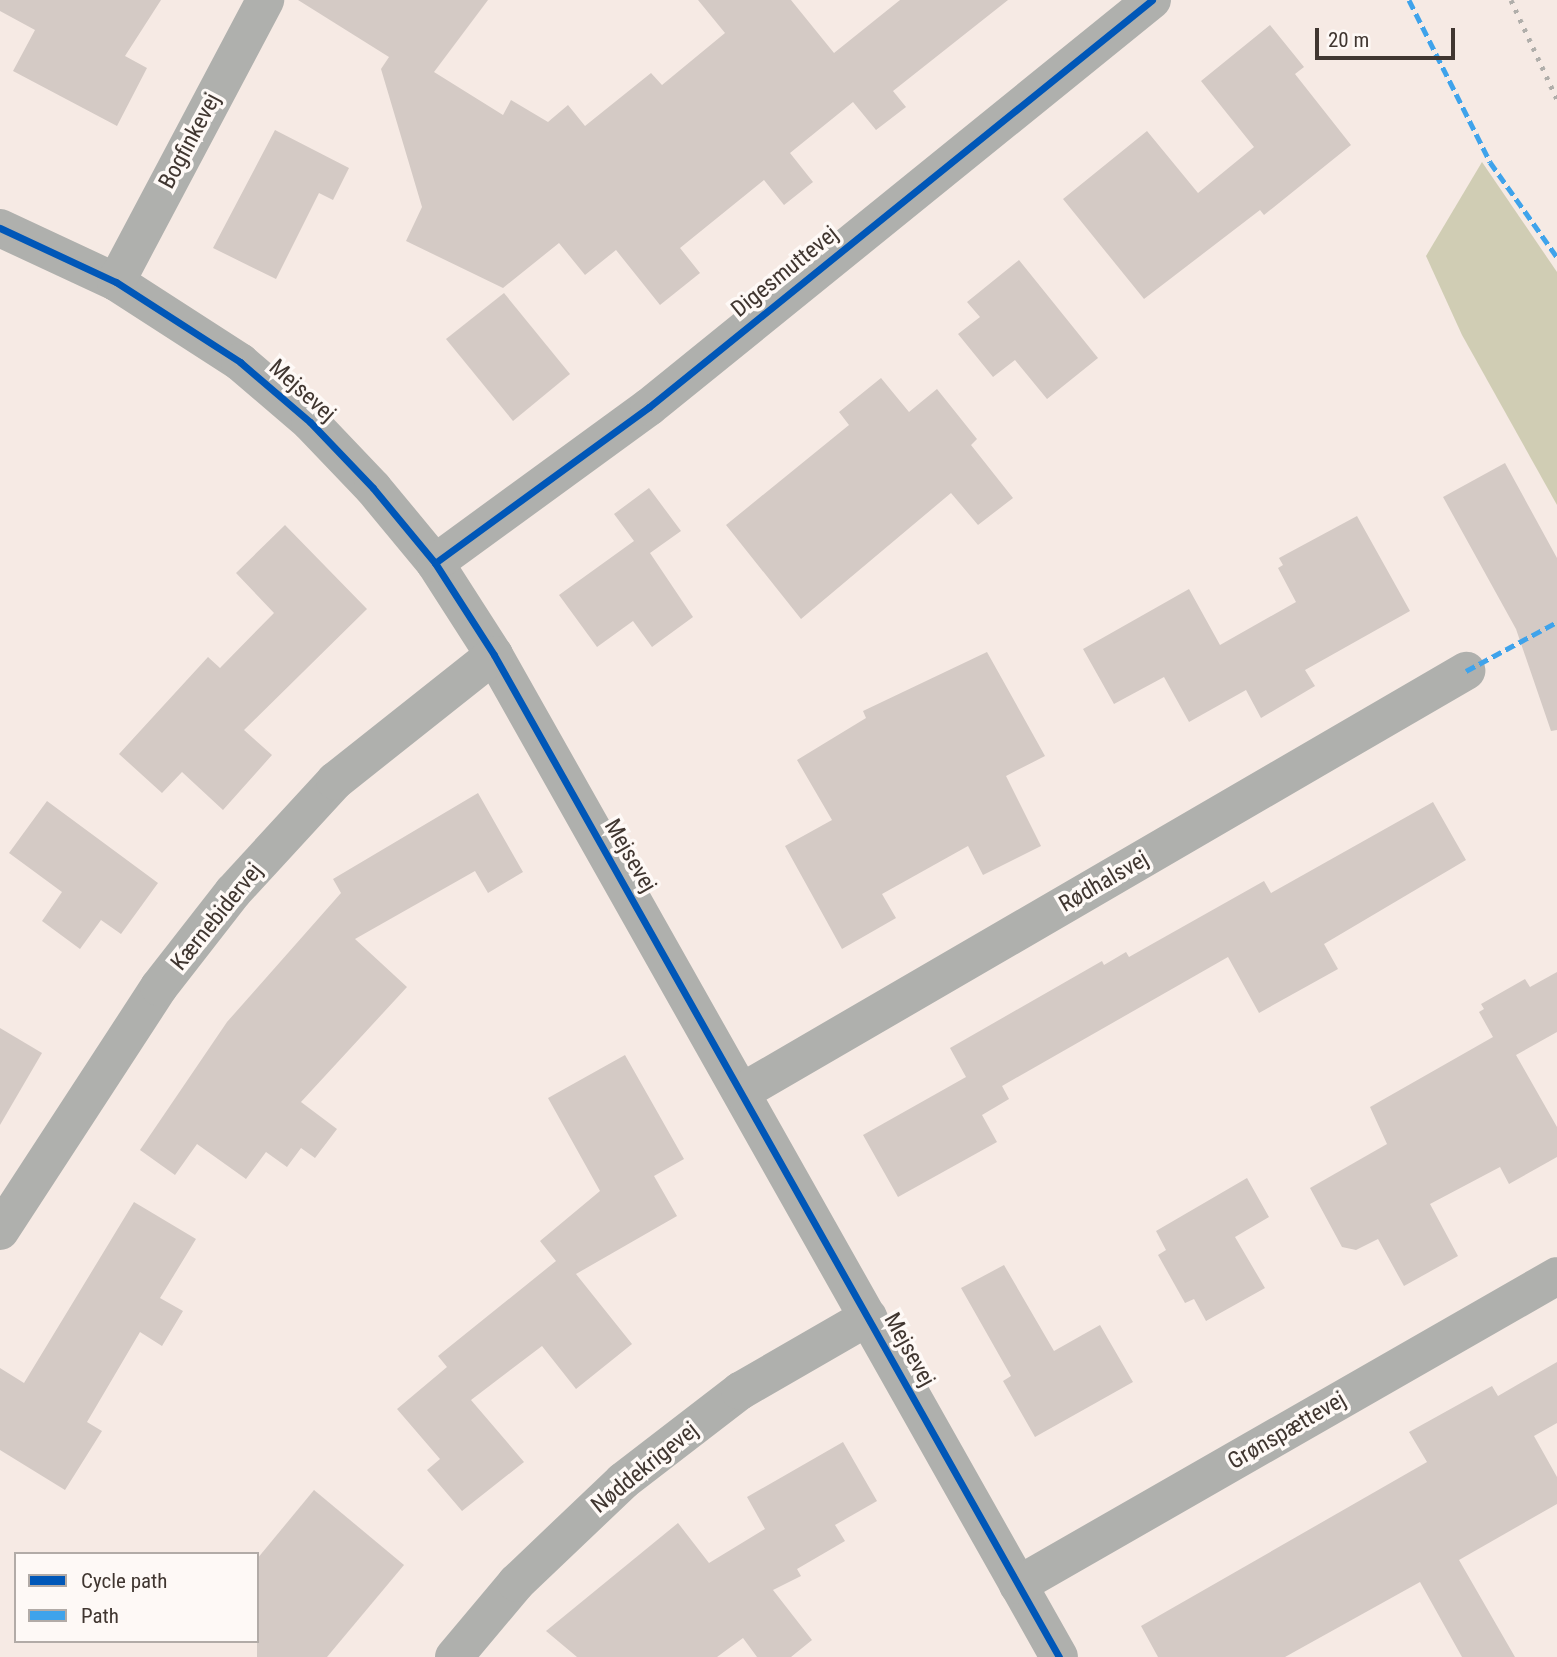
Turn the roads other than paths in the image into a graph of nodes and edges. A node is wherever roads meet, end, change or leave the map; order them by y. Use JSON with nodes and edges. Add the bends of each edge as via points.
{"nodes":[{"id":1,"x":265,"y":0,"type":"edge"},
{"id":2,"x":1152,"y":0,"type":"edge"},
{"id":3,"x":0,"y":228,"type":"edge"},
{"id":4,"x":116,"y":282,"type":"junction"},
{"id":5,"x":435,"y":563,"type":"junction"},
{"id":6,"x":494,"y":655,"type":"junction"},
{"id":7,"x":1466,"y":671,"type":"dead end"},
{"id":8,"x":742,"y":1092,"type":"junction"},
{"id":9,"x":0,"y":1231,"type":"edge"},
{"id":10,"x":1557,"y":1276,"type":"edge"},
{"id":11,"x":868,"y":1317,"type":"junction"},
{"id":12,"x":1018,"y":1585,"type":"junction"},
{"id":13,"x":454,"y":1657,"type":"edge"},
{"id":14,"x":1059,"y":1657,"type":"edge"}],
"edges":[{"from":1,"to":4,"type":"street","name":"Bogfinkevej"},
{"from":2,"to":5,"type":"street","name":"Digesmuttevej","via":[[649,407]]},
{"from":3,"to":4,"type":"street","name":"Mejsevej"},
{"from":4,"to":5,"type":"street","name":"Mejsevej","via":[[240,362],[310,422]]},
{"from":5,"to":6,"type":"street","name":"Mejsevej"},
{"from":6,"to":8,"type":"street","name":"Mejsevej"},
{"from":6,"to":9,"type":"street","name":"Kærnebidervej","via":[[335,781],[233,892],[159,987]]},
{"from":7,"to":8,"type":"street","name":"Rødhalsvej"},
{"from":8,"to":11,"type":"street","name":"Mejsevej"},
{"from":10,"to":12,"type":"street","name":"Grønspættevej"},
{"from":11,"to":12,"type":"street","name":"Mejsevej"},
{"from":11,"to":13,"type":"street","name":"Nøddekrigevej","via":[[740,1391],[623,1481],[516,1583]]},
{"from":12,"to":14,"type":"street","name":"Mejsevej"}]}
